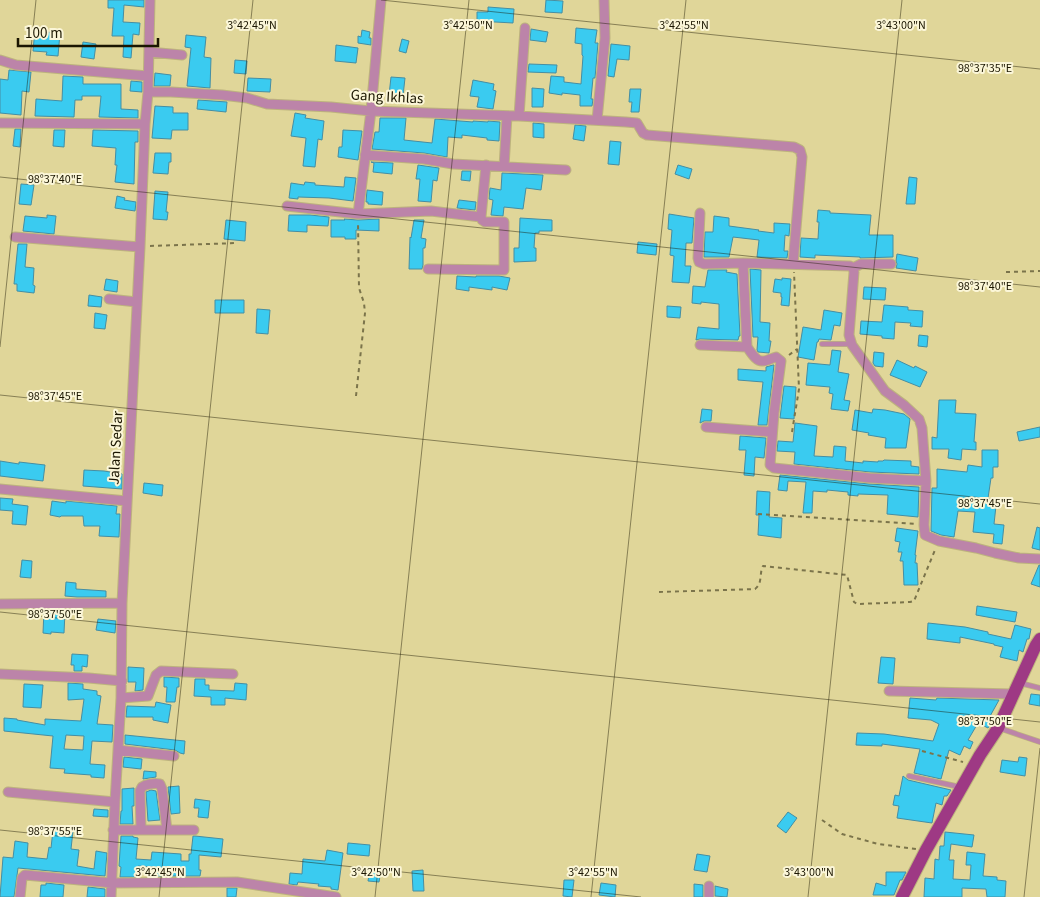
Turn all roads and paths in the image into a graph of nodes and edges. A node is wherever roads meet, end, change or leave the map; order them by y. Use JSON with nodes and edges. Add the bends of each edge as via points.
{"nodes":[{"id":1,"x":150,"y":0,"type":"edge"},
{"id":2,"x":381,"y":0,"type":"edge"},
{"id":3,"x":604,"y":0,"type":"edge"},
{"id":4,"x":524,"y":28,"type":"dead end"},
{"id":5,"x":149,"y":52,"type":"junction"},
{"id":6,"x":182,"y":55,"type":"dead end"},
{"id":7,"x":0,"y":60,"type":"edge"},
{"id":8,"x":148,"y":76,"type":"junction"},
{"id":9,"x":148,"y":92,"type":"junction"},
{"id":10,"x":370,"y":111,"type":"junction"},
{"id":11,"x":507,"y":116,"type":"junction"},
{"id":12,"x":519,"y":116,"type":"junction"},
{"id":13,"x":597,"y":120,"type":"junction"},
{"id":14,"x":0,"y":123,"type":"edge"},
{"id":15,"x":144,"y":124,"type":"junction"},
{"id":16,"x":365,"y":155,"type":"junction"},
{"id":17,"x":486,"y":166,"type":"junction"},
{"id":18,"x":504,"y":167,"type":"junction"},
{"id":19,"x":566,"y":170,"type":"dead end"},
{"id":20,"x":287,"y":206,"type":"dead end"},
{"id":21,"x":700,"y":213,"type":"dead end"},
{"id":22,"x":358,"y":214,"type":"junction"},
{"id":23,"x":481,"y":217,"type":"junction"},
{"id":24,"x":16,"y":237,"type":"dead end"},
{"id":25,"x":237,"y":243,"type":"dead end"},
{"id":26,"x":140,"y":247,"type":"junction"},
{"id":27,"x":743,"y":263,"type":"junction"},
{"id":28,"x":793,"y":264,"type":"junction"},
{"id":29,"x":891,"y":264,"type":"dead end"},
{"id":30,"x":853,"y":268,"type":"junction"},
{"id":31,"x":428,"y":269,"type":"dead end"},
{"id":32,"x":1040,"y":271,"type":"edge"},
{"id":33,"x":1006,"y":272,"type":"dead end"},
{"id":34,"x":109,"y":299,"type":"dead end"},
{"id":35,"x":137,"y":302,"type":"junction"},
{"id":36,"x":822,"y":344,"type":"dead end"},
{"id":37,"x":852,"y":344,"type":"junction"},
{"id":38,"x":700,"y":345,"type":"dead end"},
{"id":39,"x":748,"y":347,"type":"junction"},
{"id":40,"x":797,"y":349,"type":"junction"},
{"id":41,"x":781,"y":361,"type":"junction"},
{"id":42,"x":356,"y":396,"type":"dead end"},
{"id":43,"x":706,"y":427,"type":"dead end"},
{"id":44,"x":772,"y":432,"type":"junction"},
{"id":45,"x":792,"y":432,"type":"dead end"},
{"id":46,"x":926,"y":481,"type":"junction"},
{"id":47,"x":0,"y":489,"type":"edge"},
{"id":48,"x":127,"y":501,"type":"junction"},
{"id":49,"x":758,"y":514,"type":"dead end"},
{"id":50,"x":924,"y":525,"type":"junction"},
{"id":51,"x":939,"y":541,"type":"junction"},
{"id":52,"x":1040,"y":559,"type":"edge"},
{"id":53,"x":659,"y":592,"type":"dead end"},
{"id":54,"x":122,"y":603,"type":"junction"},
{"id":55,"x":0,"y":604,"type":"edge"},
{"id":56,"x":1040,"y":639,"type":"edge"},
{"id":57,"x":0,"y":674,"type":"edge"},
{"id":58,"x":233,"y":674,"type":"dead end"},
{"id":59,"x":122,"y":681,"type":"junction"},
{"id":60,"x":1016,"y":688,"type":"junction"},
{"id":61,"x":1040,"y":688,"type":"edge"},
{"id":62,"x":889,"y":691,"type":"dead end"},
{"id":63,"x":121,"y":698,"type":"junction"},
{"id":64,"x":998,"y":728,"type":"junction"},
{"id":65,"x":1040,"y":742,"type":"edge"},
{"id":66,"x":118,"y":750,"type":"junction"},
{"id":67,"x":922,"y":751,"type":"dead end"},
{"id":68,"x":174,"y":756,"type":"dead end"},
{"id":69,"x":975,"y":765,"type":"junction"},
{"id":70,"x":909,"y":776,"type":"dead end"},
{"id":71,"x":961,"y":788,"type":"junction"},
{"id":72,"x":8,"y":792,"type":"dead end"},
{"id":73,"x":115,"y":802,"type":"junction"},
{"id":74,"x":822,"y":820,"type":"dead end"},
{"id":75,"x":113,"y":830,"type":"junction"},
{"id":76,"x":141,"y":830,"type":"junction"},
{"id":77,"x":167,"y":830,"type":"junction"},
{"id":78,"x":194,"y":830,"type":"dead end"},
{"id":79,"x":926,"y":850,"type":"junction"},
{"id":80,"x":112,"y":883,"type":"junction"},
{"id":81,"x":709,"y":886,"type":"dead end"},
{"id":82,"x":330,"y":896,"type":"edge"},
{"id":83,"x":20,"y":897,"type":"edge"},
{"id":84,"x":111,"y":897,"type":"edge"},
{"id":85,"x":709,"y":897,"type":"edge"},
{"id":86,"x":902,"y":897,"type":"edge"}],
"edges":[{"from":1,"to":5,"type":"street","name":"Jalan Sedar"},
{"from":2,"to":10,"type":"street"},
{"from":3,"to":13,"type":"street"},
{"from":4,"to":12,"type":"street"},
{"from":5,"to":6,"type":"street"},
{"from":5,"to":8,"type":"street","name":"Jalan Sedar"},
{"from":7,"to":8,"type":"street","via":[[16,65]]},
{"from":8,"to":9,"type":"street","name":"Jalan Sedar"},
{"from":9,"to":10,"type":"street","name":"Gang Ikhlas","via":[[222,95],[267,104]]},
{"from":9,"to":15,"type":"street","name":"Jalan Sedar"},
{"from":10,"to":11,"type":"street","name":"Gang Ikhlas"},
{"from":10,"to":16,"type":"street"},
{"from":11,"to":12,"type":"street","name":"Gang Ikhlas"},
{"from":11,"to":18,"type":"street"},
{"from":12,"to":13,"type":"street","name":"Gang Ikhlas"},
{"from":13,"to":28,"type":"street","name":"Gang Ikhlas","via":[[637,123],[647,135],[800,150]]},
{"from":14,"to":15,"type":"street"},
{"from":15,"to":26,"type":"street","name":"Jalan Sedar"},
{"from":16,"to":17,"type":"street"},
{"from":16,"to":22,"type":"street"},
{"from":17,"to":18,"type":"street"},
{"from":17,"to":23,"type":"street"},
{"from":18,"to":19,"type":"street"},
{"from":20,"to":22,"type":"street"},
{"from":21,"to":27,"type":"street","via":[[699,262]]},
{"from":22,"to":23,"type":"street","via":[[431,211]]},
{"from":22,"to":42,"type":"path","via":[[359,288],[365,313]]},
{"from":23,"to":31,"type":"street","via":[[485,222],[504,222],[504,270]]},
{"from":24,"to":26,"type":"street"},
{"from":25,"to":26,"type":"path"},
{"from":26,"to":35,"type":"street","name":"Jalan Sedar"},
{"from":27,"to":28,"type":"street"},
{"from":27,"to":39,"type":"street"},
{"from":28,"to":30,"type":"street"},
{"from":28,"to":40,"type":"path"},
{"from":29,"to":30,"type":"street","via":[[860,264]]},
{"from":30,"to":37,"type":"street","via":[[849,335]]},
{"from":32,"to":33,"type":"path"},
{"from":34,"to":35,"type":"street"},
{"from":35,"to":48,"type":"street","name":"Jalan Sedar"},
{"from":36,"to":37,"type":"lane"},
{"from":37,"to":46,"type":"street","via":[[885,391],[919,419]]},
{"from":38,"to":39,"type":"street"},
{"from":39,"to":41,"type":"street","via":[[760,361],[776,357]]},
{"from":40,"to":41,"type":"path"},
{"from":40,"to":45,"type":"path","via":[[799,389]]},
{"from":41,"to":44,"type":"street"},
{"from":43,"to":44,"type":"street"},
{"from":44,"to":46,"type":"street","via":[[770,466],[774,468]]},
{"from":46,"to":50,"type":"street"},
{"from":47,"to":48,"type":"street"},
{"from":48,"to":54,"type":"street","name":"Jalan Sedar"},
{"from":49,"to":50,"type":"path"},
{"from":50,"to":51,"type":"street","via":[[925,535]]},
{"from":51,"to":52,"type":"street"},
{"from":51,"to":53,"type":"path","via":[[914,601],[910,602],[857,604],[847,575],[763,566],[755,589]]},
{"from":54,"to":55,"type":"street"},
{"from":54,"to":59,"type":"street","name":"Jalan Sedar"},
{"from":56,"to":60,"type":"main road"},
{"from":57,"to":59,"type":"street"},
{"from":58,"to":63,"type":"street","via":[[161,671],[156,675],[148,696]]},
{"from":59,"to":63,"type":"street","name":"Jalan Sedar"},
{"from":60,"to":61,"type":"lane"},
{"from":60,"to":62,"type":"street"},
{"from":60,"to":64,"type":"main road"},
{"from":63,"to":66,"type":"street","name":"Jalan Sedar"},
{"from":64,"to":65,"type":"lane"},
{"from":64,"to":69,"type":"main road"},
{"from":66,"to":68,"type":"street"},
{"from":66,"to":73,"type":"street","name":"Jalan Sedar"},
{"from":67,"to":69,"type":"path"},
{"from":69,"to":71,"type":"main road"},
{"from":70,"to":71,"type":"lane"},
{"from":71,"to":79,"type":"main road"},
{"from":72,"to":73,"type":"street"},
{"from":73,"to":75,"type":"street","name":"Jalan Sedar"},
{"from":74,"to":79,"type":"path","via":[[842,834],[878,844]]},
{"from":75,"to":76,"type":"street"},
{"from":75,"to":80,"type":"street","name":"Jalan Sedar"},
{"from":76,"to":77,"type":"street"},
{"from":76,"to":77,"type":"street","via":[[140,791],[145,785],[156,783],[162,789]]},
{"from":77,"to":78,"type":"street"},
{"from":79,"to":86,"type":"main road"},
{"from":80,"to":82,"type":"street","via":[[236,882]]},
{"from":80,"to":83,"type":"street","via":[[25,875]]},
{"from":80,"to":84,"type":"street","name":"Jalan Sedar"},
{"from":81,"to":85,"type":"street"}]}
